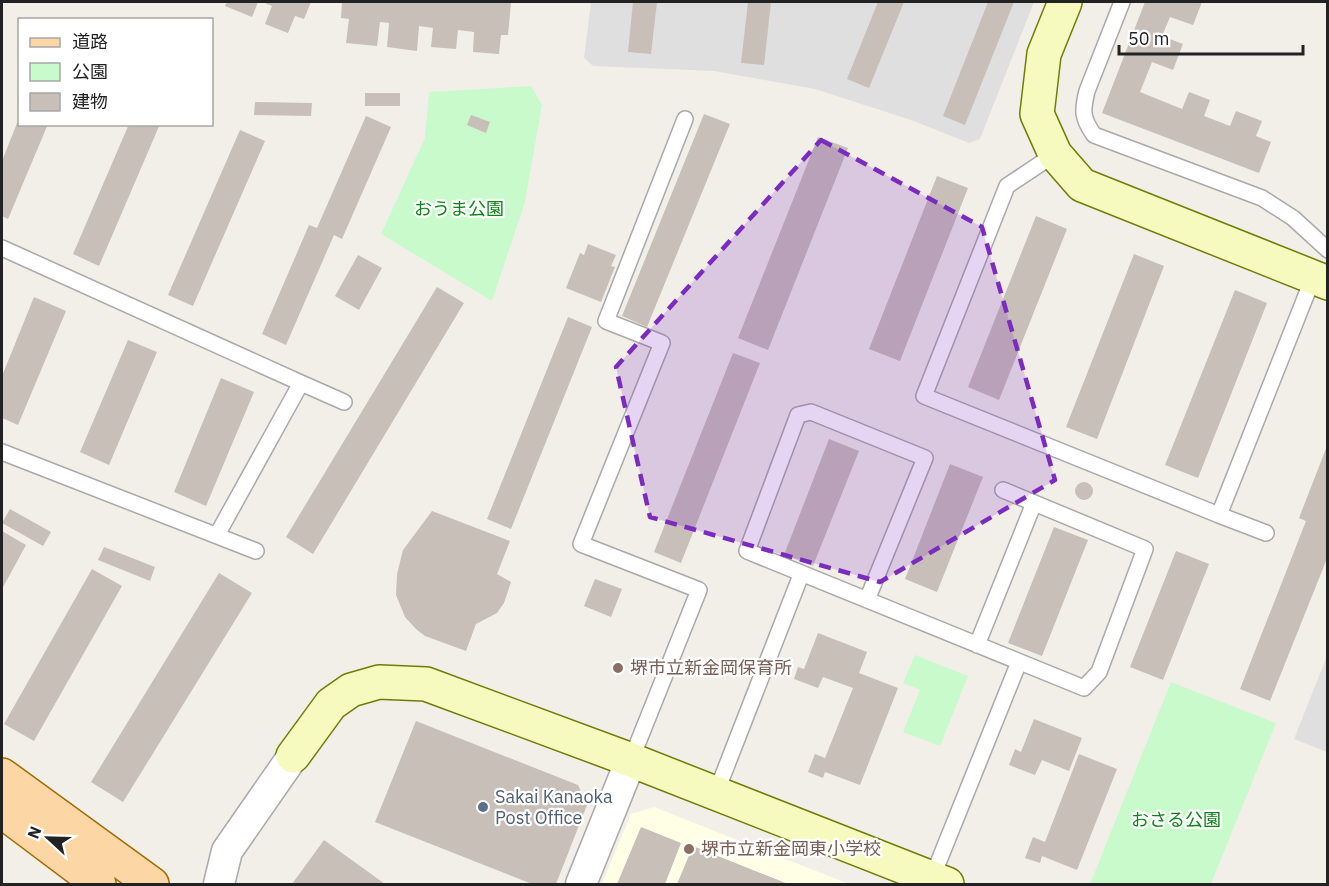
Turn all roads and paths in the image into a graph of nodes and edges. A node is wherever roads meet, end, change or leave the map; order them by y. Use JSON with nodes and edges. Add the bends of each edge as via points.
{"nodes":[{"id":1,"x":1065,"y":2,"type":"edge"},
{"id":2,"x":1122,"y":2,"type":"edge"},
{"id":3,"x":685,"y":119,"type":"dead end"},
{"id":4,"x":1055,"y":154,"type":"junction"},
{"id":5,"x":2,"y":248,"type":"edge"},
{"id":6,"x":1323,"y":270,"type":"edge"},
{"id":7,"x":301,"y":383,"type":"junction"},
{"id":8,"x":344,"y":402,"type":"dead end"},
{"id":9,"x":2,"y":452,"type":"edge"},
{"id":10,"x":1003,"y":490,"type":"dead end"},
{"id":11,"x":1034,"y":503,"type":"junction"},
{"id":12,"x":1219,"y":514,"type":"junction"},
{"id":13,"x":1266,"y":533,"type":"dead end"},
{"id":14,"x":217,"y":535,"type":"junction"},
{"id":15,"x":256,"y":551,"type":"dead end"},
{"id":16,"x":801,"y":574,"type":"junction"},
{"id":17,"x":867,"y":600,"type":"junction"},
{"id":18,"x":977,"y":645,"type":"junction"},
{"id":19,"x":1019,"y":662,"type":"junction"},
{"id":20,"x":293,"y":756,"type":"joint"},
{"id":21,"x":631,"y":760,"type":"junction"},
{"id":22,"x":2,"y":776,"type":"edge"},
{"id":23,"x":716,"y":793,"type":"junction"},
{"id":24,"x":2,"y":811,"type":"edge"},
{"id":25,"x":939,"y":881,"type":"edge"},
{"id":26,"x":99,"y":885,"type":"edge"},
{"id":27,"x":152,"y":885,"type":"edge"},
{"id":28,"x":219,"y":885,"type":"edge"},
{"id":29,"x":581,"y":885,"type":"edge"}],
"edges":[{"from":1,"to":4,"type":"street","via":[[1044,54],[1037,114]]},
{"from":2,"to":6,"type":"lane","via":[[1087,91],[1084,122],[1094,135],[1262,198],[1293,218]]},
{"from":3,"to":21,"type":"lane","via":[[606,321],[662,343],[581,544],[699,590]]},
{"from":4,"to":6,"type":"street","via":[[1082,185]]},
{"from":4,"to":12,"type":"lane","via":[[1007,186],[924,396]]},
{"from":5,"to":7,"type":"lane"},
{"from":6,"to":12,"type":"lane"},
{"from":7,"to":8,"type":"lane"},
{"from":7,"to":14,"type":"lane"},
{"from":9,"to":14,"type":"lane"},
{"from":10,"to":11,"type":"lane"},
{"from":11,"to":18,"type":"lane"},
{"from":11,"to":19,"type":"lane","via":[[1145,549],[1099,672],[1084,688]]},
{"from":12,"to":13,"type":"lane"},
{"from":14,"to":15,"type":"lane"},
{"from":16,"to":17,"type":"lane"},
{"from":16,"to":17,"type":"lane","via":[[747,551],[798,415],[811,412],[925,458]]},
{"from":16,"to":23,"type":"lane"},
{"from":17,"to":18,"type":"lane"},
{"from":18,"to":19,"type":"lane"},
{"from":19,"to":25,"type":"lane"},
{"from":20,"to":21,"type":"street","via":[[331,704],[351,690],[380,682],[426,684]]},
{"from":20,"to":28,"type":"street","via":[[227,851]]},
{"from":21,"to":23,"type":"street"},
{"from":21,"to":29,"type":"street"},
{"from":22,"to":27,"type":"main road"},
{"from":23,"to":25,"type":"street"},
{"from":24,"to":26,"type":"main road"}]}
